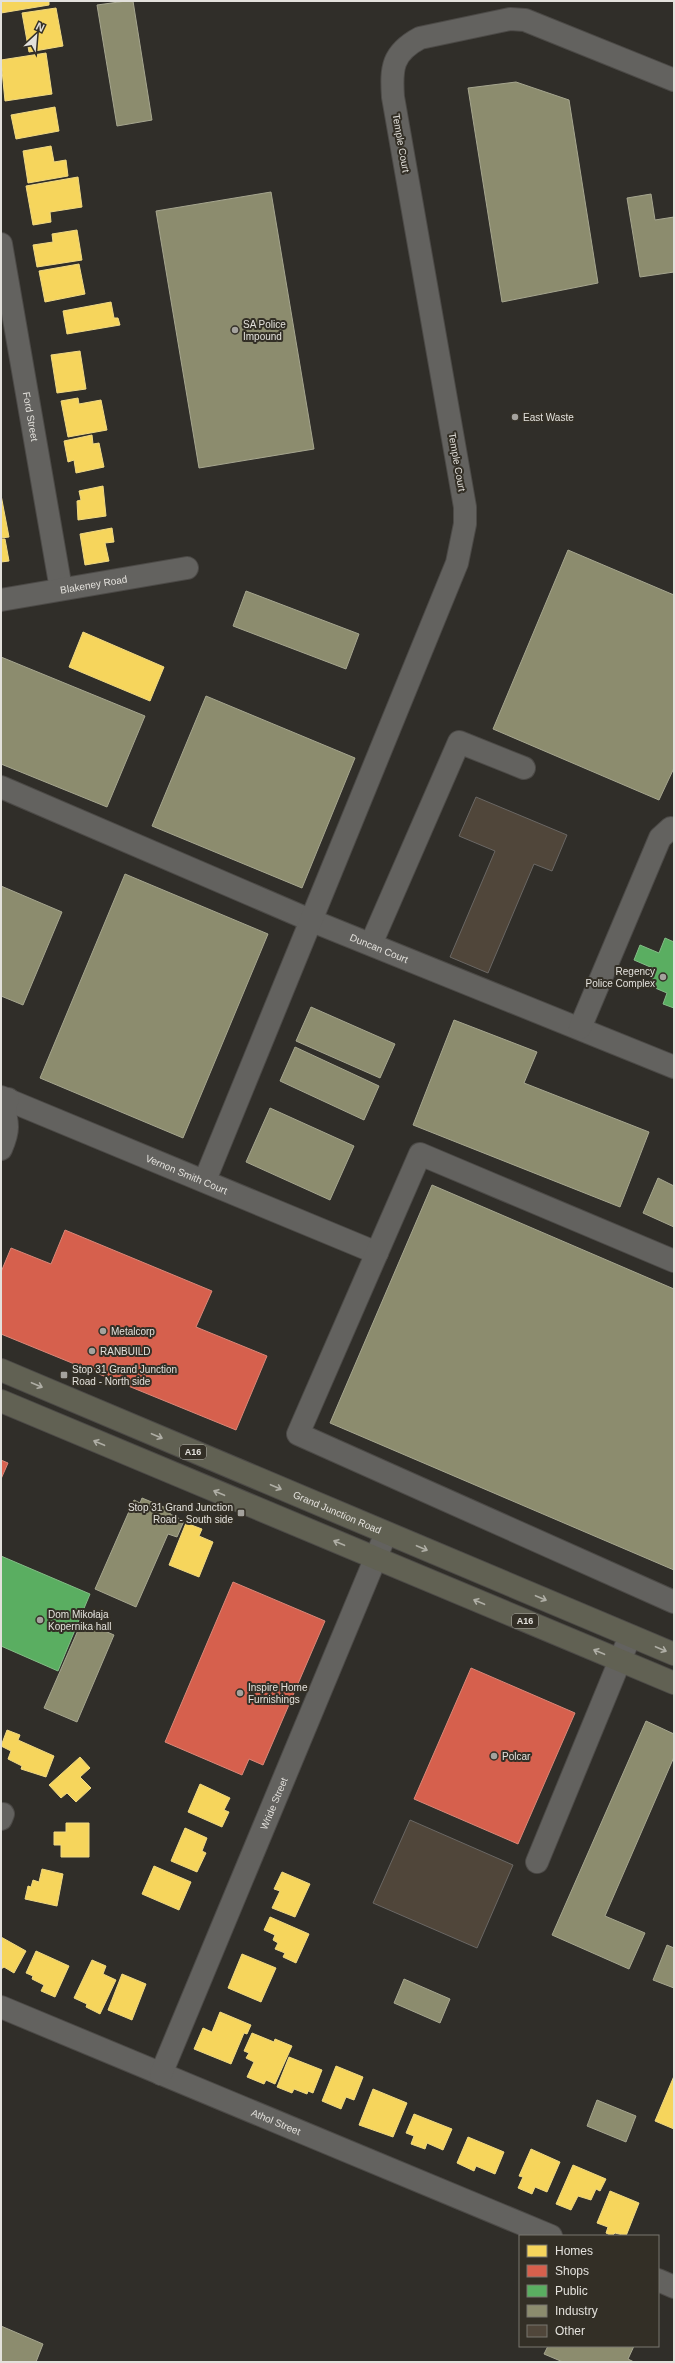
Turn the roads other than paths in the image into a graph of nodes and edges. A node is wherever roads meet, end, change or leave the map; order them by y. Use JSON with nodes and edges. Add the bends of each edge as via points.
{"nodes":[{"id":1,"x":674,"y":80,"type":"edge"},
{"id":2,"x":1,"y":244,"type":"edge"},
{"id":3,"x":187,"y":568,"type":"dead end"},
{"id":4,"x":61,"y":589,"type":"junction"},
{"id":5,"x":1,"y":600,"type":"edge"},
{"id":6,"x":524,"y":768,"type":"dead end"},
{"id":7,"x":1,"y":787,"type":"edge"},
{"id":8,"x":674,"y":829,"type":"edge"},
{"id":9,"x":310,"y":920,"type":"junction"},
{"id":10,"x":371,"y":944,"type":"junction"},
{"id":11,"x":580,"y":1028,"type":"junction"},
{"id":12,"x":674,"y":1067,"type":"edge"},
{"id":13,"x":3,"y":1105,"type":"edge"},
{"id":14,"x":1,"y":1149,"type":"edge"},
{"id":15,"x":205,"y":1180,"type":"junction"},
{"id":16,"x":377,"y":1253,"type":"junction"},
{"id":17,"x":674,"y":1261,"type":"edge"},
{"id":18,"x":1,"y":1370,"type":"edge"},
{"id":19,"x":1,"y":1401,"type":"edge"},
{"id":20,"x":386,"y":1533,"type":"junction"},
{"id":21,"x":375,"y":1558,"type":"junction"},
{"id":22,"x":674,"y":1602,"type":"edge"},
{"id":23,"x":630,"y":1636,"type":"junction"},
{"id":24,"x":674,"y":1654,"type":"edge"},
{"id":25,"x":620,"y":1661,"type":"junction"},
{"id":26,"x":674,"y":1683,"type":"edge"},
{"id":27,"x":536,"y":1862,"type":"dead end"},
{"id":28,"x":1,"y":2007,"type":"edge"},
{"id":29,"x":161,"y":2074,"type":"junction"},
{"id":30,"x":549,"y":2235,"type":"edge"},
{"id":31,"x":659,"y":2280,"type":"edge"},
{"id":32,"x":674,"y":2287,"type":"edge"}],
"edges":[{"from":1,"to":9,"type":"street","name":"Temple Court","via":[[525,20],[510,19],[420,38],[407,45],[398,55],[392,73],[393,97],[465,507],[465,524],[457,563]]},
{"from":2,"to":4,"type":"street","name":"Ford Street"},
{"from":3,"to":4,"type":"street","name":"Blakeney Road"},
{"from":4,"to":5,"type":"street","name":"Blakeney Road"},
{"from":6,"to":10,"type":"street","via":[[459,742]]},
{"from":7,"to":9,"type":"street","name":"Duncan Court"},
{"from":8,"to":11,"type":"street","via":[[670,828],[660,838]]},
{"from":9,"to":10,"type":"street","name":"Duncan Court"},
{"from":9,"to":15,"type":"street","name":"Temple Court"},
{"from":10,"to":11,"type":"street","name":"Duncan Court"},
{"from":11,"to":12,"type":"street","name":"Duncan Court"},
{"from":13,"to":14,"type":"street","name":"Vernon Smith Court","via":[[7,1126]]},
{"from":13,"to":15,"type":"street","name":"Vernon Smith Court"},
{"from":15,"to":16,"type":"street","name":"Vernon Smith Court"},
{"from":16,"to":17,"type":"street","via":[[420,1154]]},
{"from":16,"to":22,"type":"street","via":[[298,1434]]},
{"from":18,"to":20,"type":"highway","name":"Grand Junction Road","number":"A16","one_way":true},
{"from":21,"to":19,"type":"highway","number":"A16","one_way":true},
{"from":20,"to":21,"type":"street","name":"Wride Street"},
{"from":20,"to":23,"type":"highway","name":"Grand Junction Road","number":"A16","one_way":true},
{"from":25,"to":21,"type":"highway","number":"A16","one_way":true},
{"from":21,"to":29,"type":"street","name":"Wride Street"},
{"from":23,"to":24,"type":"highway","name":"Grand Junction Road","number":"A16","one_way":true},
{"from":23,"to":25,"type":"street"},
{"from":25,"to":26,"type":"highway","number":"A16"},
{"from":25,"to":27,"type":"street"},
{"from":28,"to":29,"type":"street","name":"Athol Street"},
{"from":29,"to":30,"type":"street","name":"Athol Street"},
{"from":31,"to":32,"type":"street"}]}
